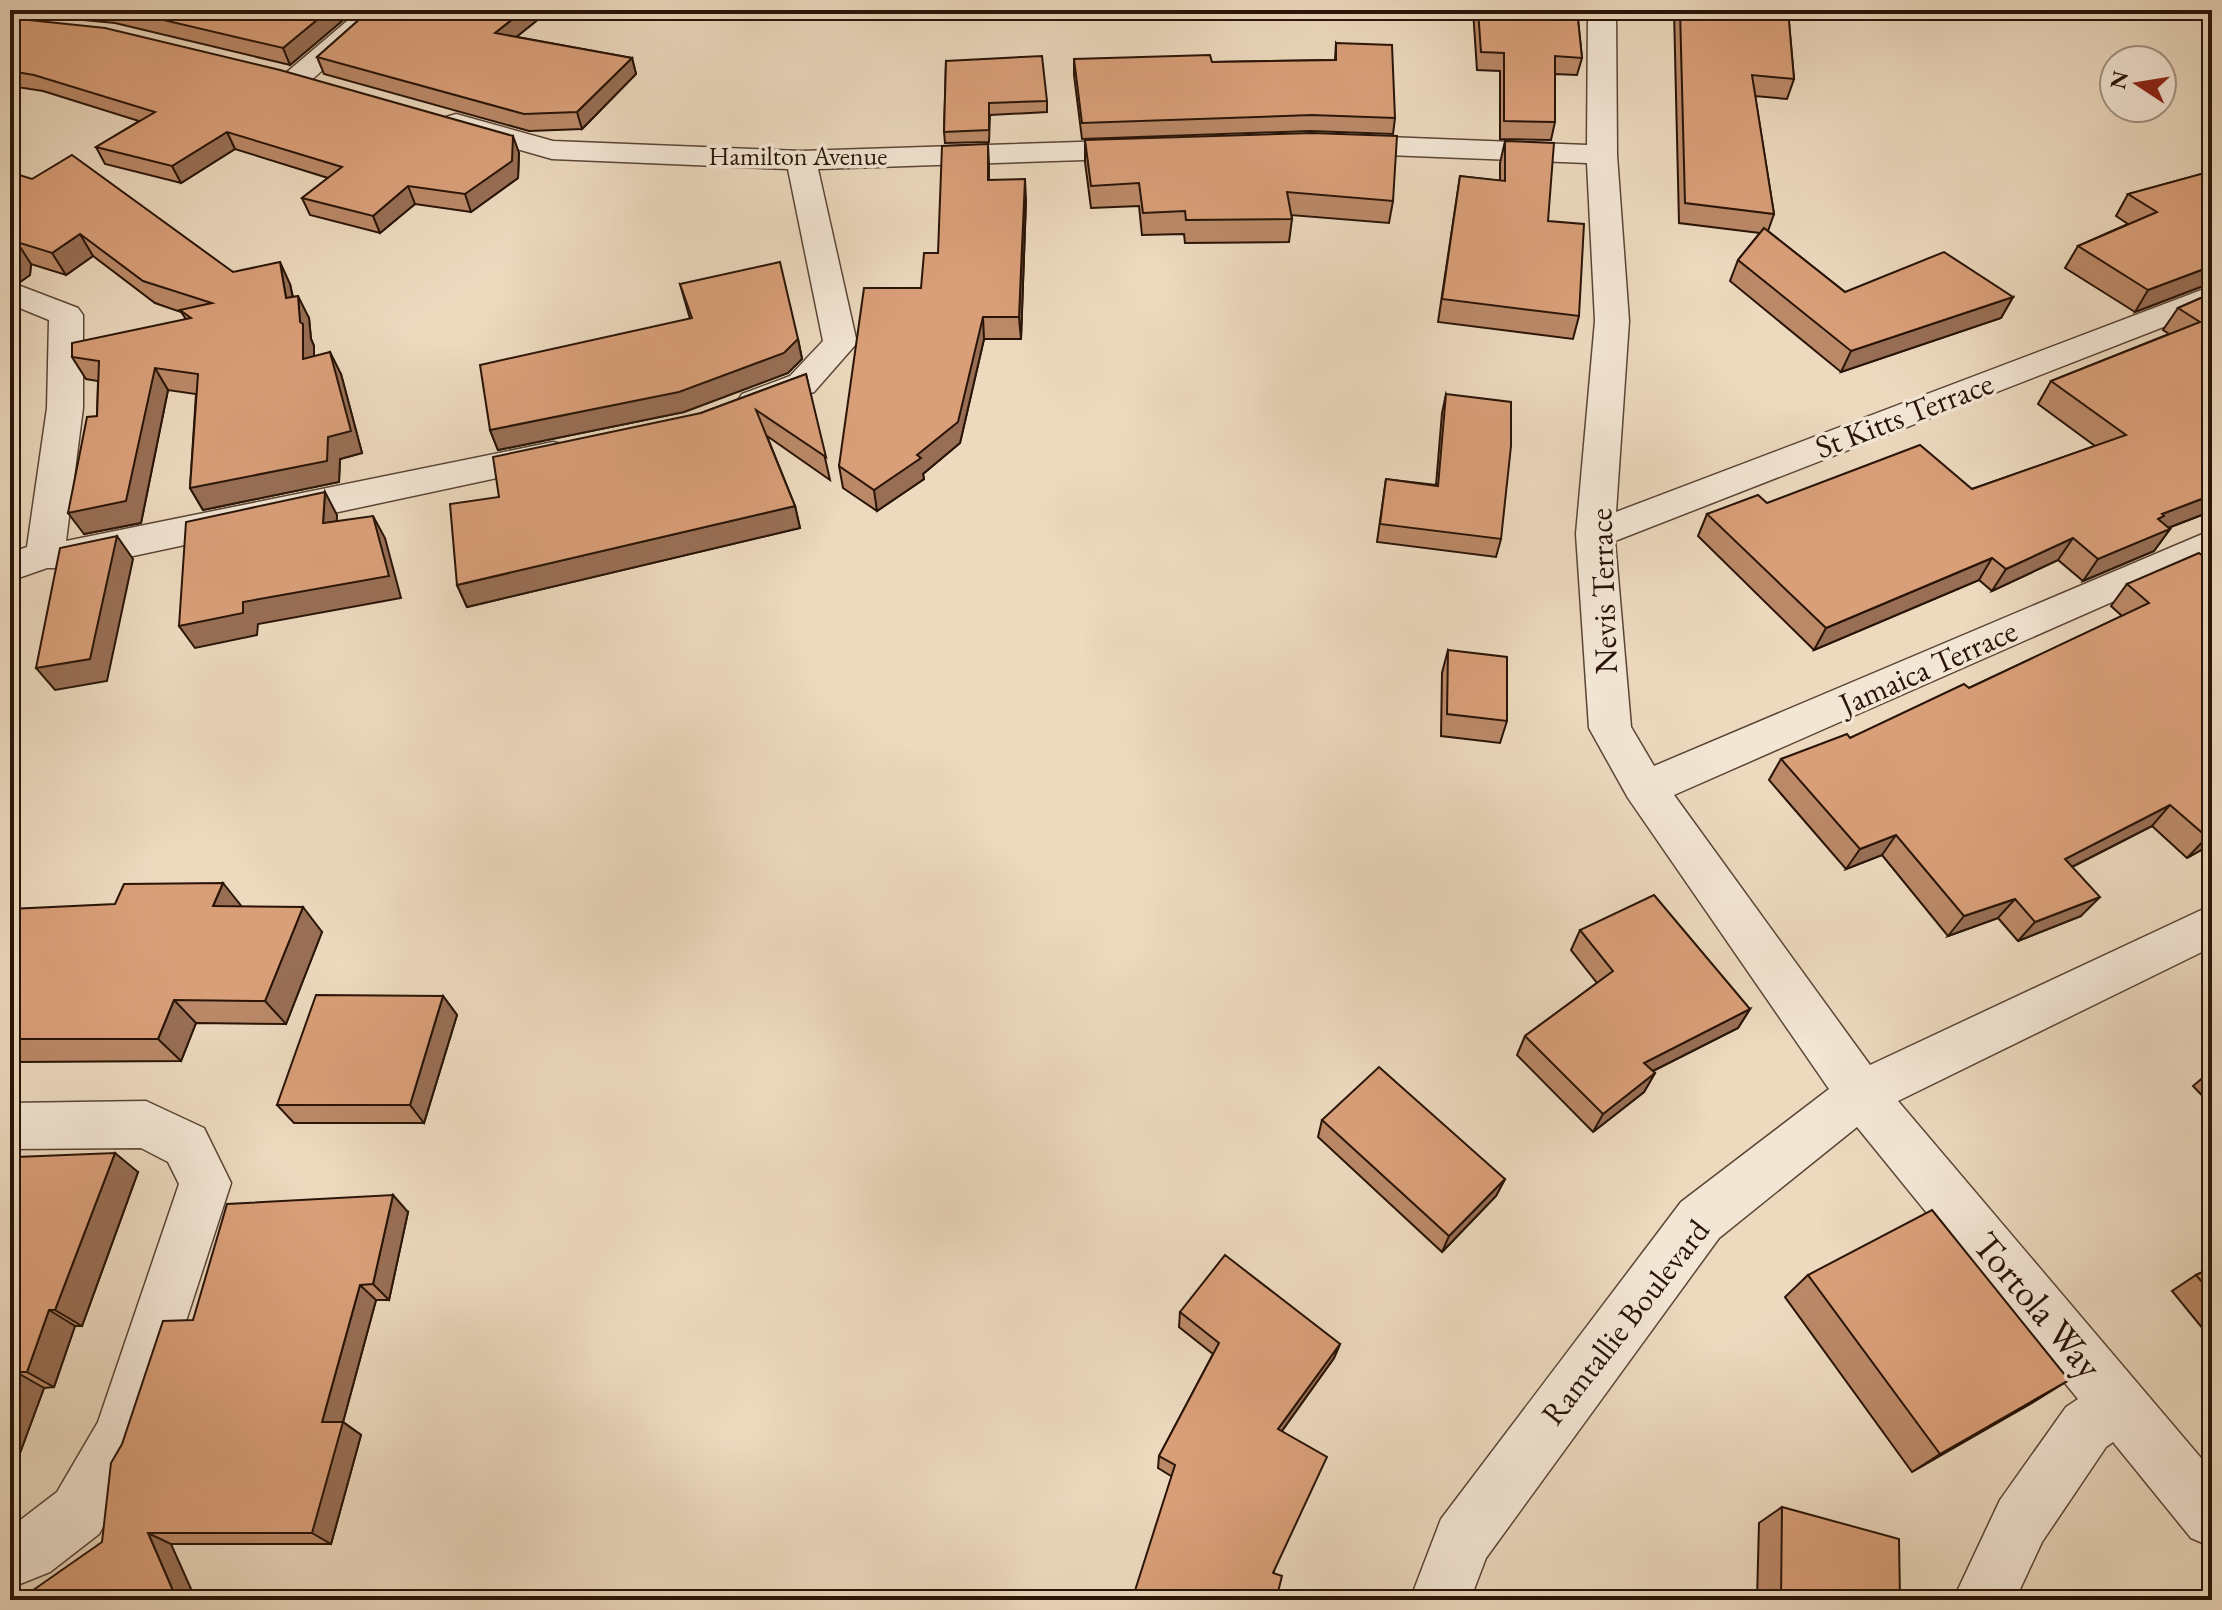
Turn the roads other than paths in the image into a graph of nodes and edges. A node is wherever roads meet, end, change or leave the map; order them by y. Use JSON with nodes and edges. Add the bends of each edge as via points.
{"nodes":[{"id":1,"x":376,"y":10,"type":"edge"},
{"id":2,"x":1602,"y":10,"type":"edge"},
{"id":3,"x":30,"y":18,"type":"edge"},
{"id":4,"x":10,"y":21,"type":"edge"},
{"id":5,"x":267,"y":71,"type":"edge"},
{"id":6,"x":297,"y":78,"type":"junction"},
{"id":7,"x":327,"y":87,"type":"edge"},
{"id":8,"x":432,"y":116,"type":"edge"},
{"id":9,"x":1310,"y":143,"type":"edge"},
{"id":10,"x":1167,"y":148,"type":"edge"},
{"id":11,"x":1602,"y":155,"type":"junction"},
{"id":12,"x":801,"y":160,"type":"junction"},
{"id":13,"x":10,"y":292,"type":"edge"},
{"id":14,"x":2212,"y":296,"type":"edge"},
{"id":15,"x":720,"y":415,"type":"edge"},
{"id":16,"x":585,"y":447,"type":"edge"},
{"id":17,"x":1595,"y":534,"type":"junction"},
{"id":18,"x":2212,"y":543,"type":"edge"},
{"id":19,"x":45,"y":555,"type":"junction"},
{"id":20,"x":10,"y":567,"type":"edge"},
{"id":21,"x":1643,"y":786,"type":"junction"},
{"id":22,"x":2212,"y":925,"type":"edge"},
{"id":23,"x":1861,"y":1094,"type":"junction"},
{"id":24,"x":10,"y":1126,"type":"edge"},
{"id":25,"x":2121,"y":1404,"type":"junction"},
{"id":26,"x":2212,"y":1517,"type":"edge"},
{"id":27,"x":10,"y":1558,"type":"edge"},
{"id":28,"x":1440,"y":1600,"type":"edge"},
{"id":29,"x":1983,"y":1600,"type":"edge"}],
"edges":[{"from":1,"to":6,"type":"street"},
{"from":2,"to":11,"type":"street","name":"Nevis Terrace"},
{"from":3,"to":4,"type":"street"},
{"from":5,"to":6,"type":"street"},
{"from":6,"to":7,"type":"street"},
{"from":8,"to":12,"type":"street","name":"Hamilton Avenue","via":[[552,150]]},
{"from":9,"to":11,"type":"street"},
{"from":10,"to":12,"type":"street","name":"Hamilton Avenue"},
{"from":11,"to":17,"type":"street","name":"Nevis Terrace","via":[[1612,321]]},
{"from":12,"to":15,"type":"street","via":[[840,343],[802,384]]},
{"from":13,"to":19,"type":"street","via":[[66,315],[65,408]]},
{"from":14,"to":17,"type":"street","name":"St Kitts Terrace"},
{"from":16,"to":19,"type":"street","via":[[77,554]]},
{"from":17,"to":21,"type":"street","name":"Nevis Terrace","via":[[1610,728]]},
{"from":18,"to":21,"type":"street","name":"Jamaica Terrace","via":[[1669,780]]},
{"from":19,"to":20,"type":"street"},
{"from":21,"to":23,"type":"street","name":"Nevis Terrace"},
{"from":22,"to":23,"type":"street","name":"Ramtallie Boulevard"},
{"from":23,"to":25,"type":"street","name":"Tortola Way"},
{"from":23,"to":28,"type":"street","name":"Ramtallie Boulevard","via":[[1700,1220],[1462,1540]]},
{"from":24,"to":27,"type":"street","via":[[146,1124],[186,1145],[205,1183],[122,1436],[78,1513],[29,1551]]},
{"from":25,"to":26,"type":"street","name":"Tortola Way"},
{"from":25,"to":29,"type":"street","via":[[2086,1427],[2021,1521]]}]}
